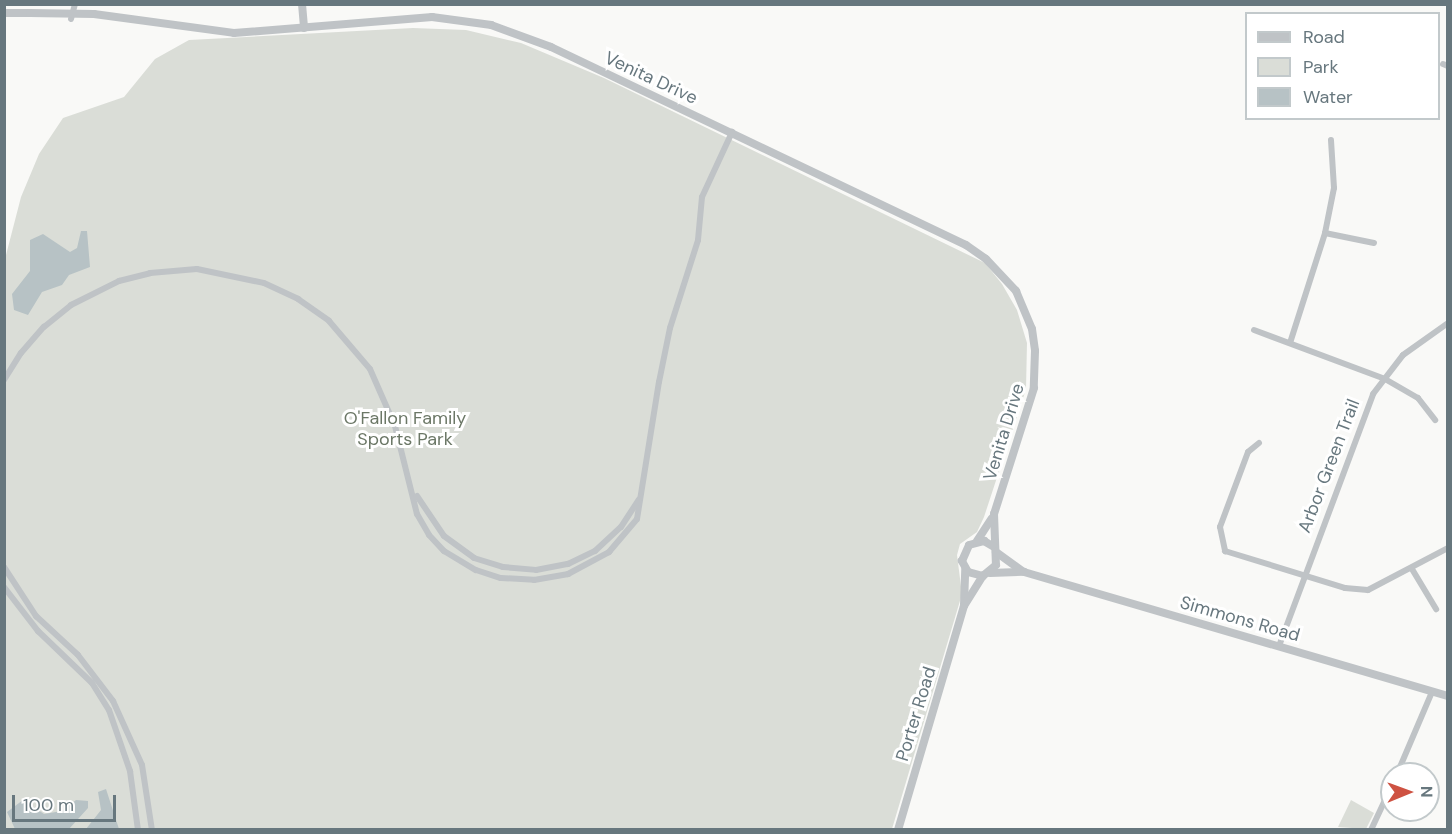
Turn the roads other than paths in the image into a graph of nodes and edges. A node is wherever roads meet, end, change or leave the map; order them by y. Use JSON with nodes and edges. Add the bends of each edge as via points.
{"nodes":[{"id":1,"x":75,"y":4,"type":"edge"},
{"id":2,"x":302,"y":4,"type":"edge"},
{"id":3,"x":4,"y":13,"type":"edge"},
{"id":4,"x":71,"y":19,"type":"dead end"},
{"id":5,"x":304,"y":28,"type":"junction"},
{"id":6,"x":732,"y":132,"type":"junction"},
{"id":7,"x":1331,"y":140,"type":"dead end"},
{"id":8,"x":1325,"y":233,"type":"junction"},
{"id":9,"x":1374,"y":243,"type":"dead end"},
{"id":10,"x":1448,"y":323,"type":"edge"},
{"id":11,"x":1254,"y":330,"type":"dead end"},
{"id":12,"x":1290,"y":343,"type":"junction"},
{"id":13,"x":1384,"y":379,"type":"junction"},
{"id":14,"x":4,"y":380,"type":"edge"},
{"id":15,"x":1435,"y":420,"type":"dead end"},
{"id":16,"x":1259,"y":443,"type":"dead end"},
{"id":17,"x":413,"y":488,"type":"junction"},
{"id":18,"x":640,"y":496,"type":"junction"},
{"id":19,"x":994,"y":514,"type":"junction"},
{"id":20,"x":977,"y":541,"type":"junction"},
{"id":21,"x":1448,"y":548,"type":"edge"},
{"id":22,"x":995,"y":550,"type":"junction"},
{"id":23,"x":4,"y":567,"type":"edge"},
{"id":24,"x":964,"y":567,"type":"junction"},
{"id":25,"x":1412,"y":569,"type":"junction"},
{"id":26,"x":1024,"y":572,"type":"junction"},
{"id":27,"x":986,"y":575,"type":"junction"},
{"id":28,"x":1303,"y":576,"type":"junction"},
{"id":29,"x":4,"y":587,"type":"edge"},
{"id":30,"x":964,"y":606,"type":"junction"},
{"id":31,"x":1436,"y":609,"type":"dead end"},
{"id":32,"x":1279,"y":646,"type":"junction"},
{"id":33,"x":1432,"y":692,"type":"junction"},
{"id":34,"x":1448,"y":696,"type":"edge"},
{"id":35,"x":1402,"y":762,"type":"edge"},
{"id":36,"x":1380,"y":811,"type":"edge"},
{"id":37,"x":138,"y":830,"type":"edge"},
{"id":38,"x":152,"y":830,"type":"edge"},
{"id":39,"x":898,"y":830,"type":"edge"},
{"id":40,"x":1371,"y":830,"type":"edge"}],
"edges":[{"from":1,"to":4,"type":"street"},
{"from":2,"to":5,"type":"street"},
{"from":3,"to":5,"type":"street","name":"Venita Drive","bridge":true,"via":[[94,14],[234,33]]},
{"from":5,"to":6,"type":"street","name":"Venita Drive","via":[[432,17],[491,25],[551,47]]},
{"from":6,"to":18,"type":"street","via":[[702,197],[698,240],[661,371]]},
{"from":6,"to":19,"type":"street","name":"Venita Drive","via":[[966,245],[986,259],[1016,291],[1032,329],[1036,370]]},
{"from":7,"to":8,"type":"street","via":[[1334,188]]},
{"from":8,"to":9,"type":"street"},
{"from":8,"to":12,"type":"street"},
{"from":10,"to":13,"type":"street","name":"Arbor Green Trail","via":[[1403,355]]},
{"from":11,"to":12,"type":"street"},
{"from":12,"to":13,"type":"street"},
{"from":13,"to":15,"type":"street","via":[[1419,398]]},
{"from":13,"to":28,"type":"street","name":"Arbor Green Trail","via":[[1365,410]]},
{"from":14,"to":17,"type":"street","via":[[44,327],[71,305],[102,288],[174,270],[211,270],[246,276],[313,308],[359,352],[388,405]]},
{"from":16,"to":28,"type":"street","via":[[1248,452],[1220,527],[1220,541],[1225,551]]},
{"from":17,"to":18,"type":"street","via":[[433,523],[458,547],[489,564],[519,570],[554,568],[595,551],[621,527]]},
{"from":17,"to":18,"type":"street","via":[[417,514],[444,550],[476,570],[517,580],[559,576],[597,560],[620,542],[637,519]]},
{"from":19,"to":20,"type":"street","name":"Venita Drive"},
{"from":19,"to":22,"type":"street","name":"Venita Drive"},
{"from":20,"to":22,"type":"street"},
{"from":20,"to":24,"type":"street","via":[[965,549]]},
{"from":21,"to":25,"type":"street"},
{"from":22,"to":26,"type":"street","name":"Simmons Road"},
{"from":22,"to":27,"type":"street","via":[[996,565]]},
{"from":23,"to":38,"type":"street","via":[[31,608],[78,656],[113,701],[142,765]]},
{"from":24,"to":27,"type":"street","via":[[973,575]]},
{"from":24,"to":30,"type":"street","name":"Porter Road"},
{"from":25,"to":28,"type":"street","via":[[1368,590]]},
{"from":25,"to":31,"type":"street"},
{"from":26,"to":27,"type":"street","name":"Simmons Road"},
{"from":26,"to":32,"type":"street","name":"Simmons Road"},
{"from":27,"to":30,"type":"street","name":"Porter Road"},
{"from":28,"to":32,"type":"street","name":"Arbor Green Trail"},
{"from":29,"to":37,"type":"street","via":[[38,631],[92,683],[109,710],[130,771]]},
{"from":30,"to":39,"type":"street","name":"Porter Road"},
{"from":32,"to":33,"type":"street","name":"Simmons Road"},
{"from":33,"to":34,"type":"street","name":"Simmons Road"},
{"from":33,"to":35,"type":"street"},
{"from":36,"to":40,"type":"street"}]}
